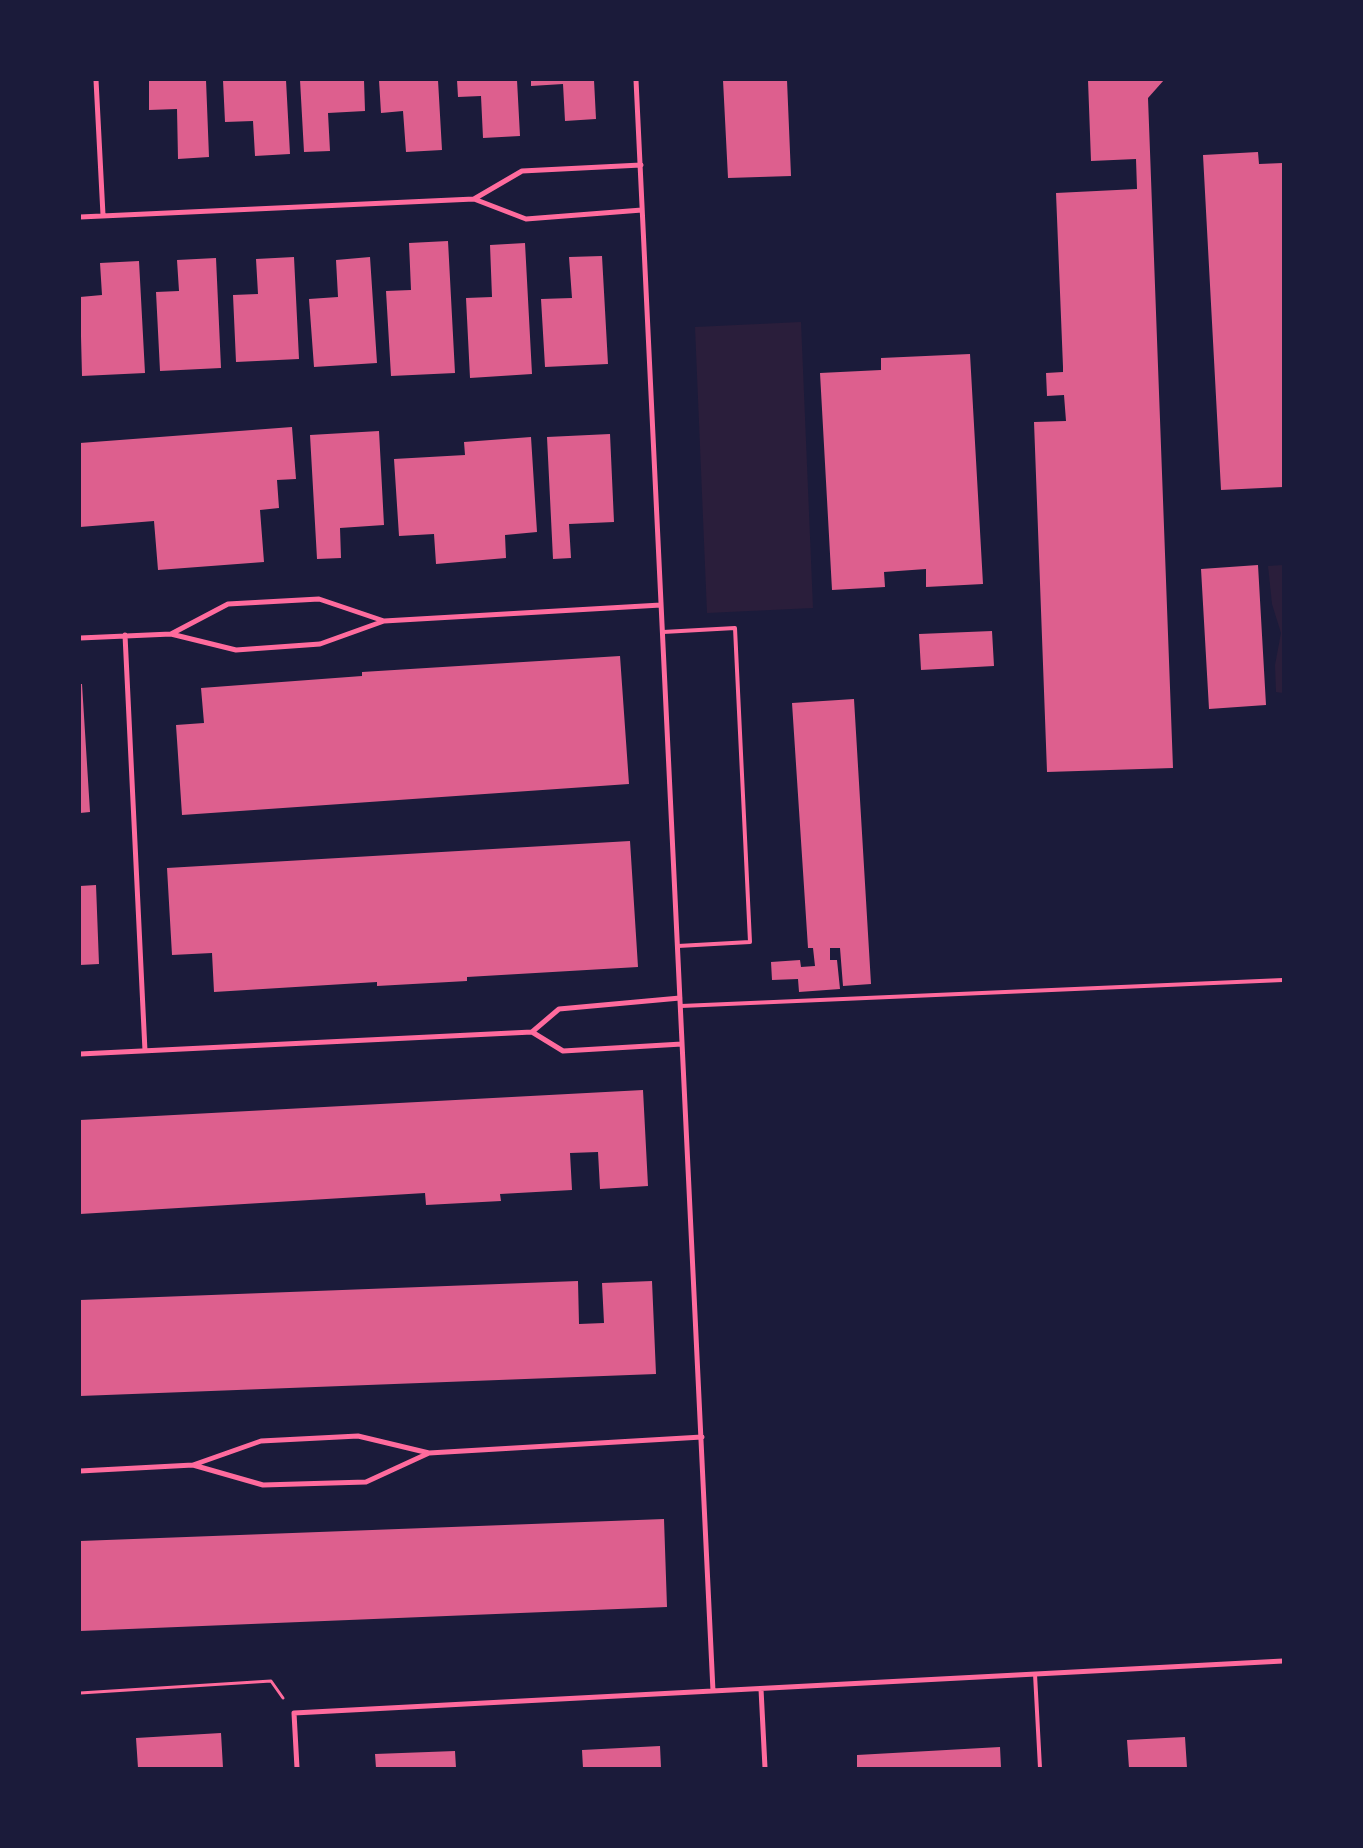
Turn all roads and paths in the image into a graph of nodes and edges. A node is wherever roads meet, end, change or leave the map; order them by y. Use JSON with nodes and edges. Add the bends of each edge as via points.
{"nodes":[{"id":1,"x":96,"y":80,"type":"edge"},
{"id":2,"x":636,"y":80,"type":"edge"},
{"id":3,"x":640,"y":164,"type":"junction"},
{"id":4,"x":474,"y":199,"type":"junction"},
{"id":5,"x":642,"y":210,"type":"junction"},
{"id":6,"x":103,"y":215,"type":"junction"},
{"id":7,"x":80,"y":216,"type":"edge"},
{"id":8,"x":661,"y":604,"type":"junction"},
{"id":9,"x":384,"y":621,"type":"junction"},
{"id":10,"x":663,"y":632,"type":"junction"},
{"id":11,"x":171,"y":634,"type":"junction"},
{"id":12,"x":125,"y":636,"type":"junction"},
{"id":13,"x":80,"y":638,"type":"edge"},
{"id":14,"x":678,"y":946,"type":"junction"},
{"id":15,"x":1283,"y":980,"type":"edge"},
{"id":16,"x":680,"y":998,"type":"junction"},
{"id":17,"x":681,"y":1006,"type":"junction"},
{"id":18,"x":532,"y":1032,"type":"junction"},
{"id":19,"x":682,"y":1044,"type":"junction"},
{"id":20,"x":145,"y":1051,"type":"junction"},
{"id":21,"x":80,"y":1054,"type":"edge"},
{"id":22,"x":702,"y":1437,"type":"junction"},
{"id":23,"x":429,"y":1453,"type":"junction"},
{"id":24,"x":193,"y":1465,"type":"junction"},
{"id":25,"x":80,"y":1470,"type":"edge"},
{"id":26,"x":1283,"y":1662,"type":"edge"},
{"id":27,"x":1035,"y":1674,"type":"junction"},
{"id":28,"x":762,"y":1689,"type":"junction"},
{"id":29,"x":713,"y":1691,"type":"junction"},
{"id":30,"x":80,"y":1693,"type":"edge"},
{"id":31,"x":294,"y":1713,"type":"junction"},
{"id":32,"x":297,"y":1768,"type":"edge"},
{"id":33,"x":765,"y":1768,"type":"edge"},
{"id":34,"x":1040,"y":1768,"type":"edge"}],
"edges":[{"from":1,"to":6,"type":"street"},
{"from":2,"to":3,"type":"street"},
{"from":3,"to":4,"type":"street","via":[[522,171]]},
{"from":3,"to":5,"type":"street"},
{"from":4,"to":5,"type":"street","via":[[526,219]]},
{"from":4,"to":6,"type":"street"},
{"from":5,"to":8,"type":"street"},
{"from":6,"to":7,"type":"street"},
{"from":8,"to":9,"type":"street"},
{"from":8,"to":10,"type":"street"},
{"from":9,"to":11,"type":"street","via":[[320,644],[236,650]]},
{"from":9,"to":11,"type":"street","via":[[319,599],[228,604]]},
{"from":10,"to":14,"type":"street"},
{"from":10,"to":14,"type":"lane","via":[[735,628],[750,942]]},
{"from":11,"to":12,"type":"street"},
{"from":12,"to":13,"type":"street"},
{"from":12,"to":20,"type":"street"},
{"from":14,"to":16,"type":"street"},
{"from":15,"to":17,"type":"lane"},
{"from":16,"to":17,"type":"street"},
{"from":16,"to":18,"type":"street","via":[[559,1009]]},
{"from":17,"to":19,"type":"street"},
{"from":18,"to":19,"type":"street","via":[[563,1051]]},
{"from":18,"to":20,"type":"street"},
{"from":19,"to":22,"type":"street"},
{"from":20,"to":21,"type":"street"},
{"from":22,"to":23,"type":"street"},
{"from":22,"to":29,"type":"street"},
{"from":23,"to":24,"type":"street","via":[[358,1436],[261,1441]]},
{"from":23,"to":24,"type":"street","via":[[366,1482],[263,1485]]},
{"from":24,"to":25,"type":"street"},
{"from":26,"to":27,"type":"street"},
{"from":27,"to":28,"type":"street"},
{"from":27,"to":34,"type":"lane"},
{"from":28,"to":29,"type":"street"},
{"from":28,"to":33,"type":"street"},
{"from":29,"to":31,"type":"street"},
{"from":30,"to":31,"type":"path","via":[[271,1681]]},
{"from":31,"to":32,"type":"street"}]}
